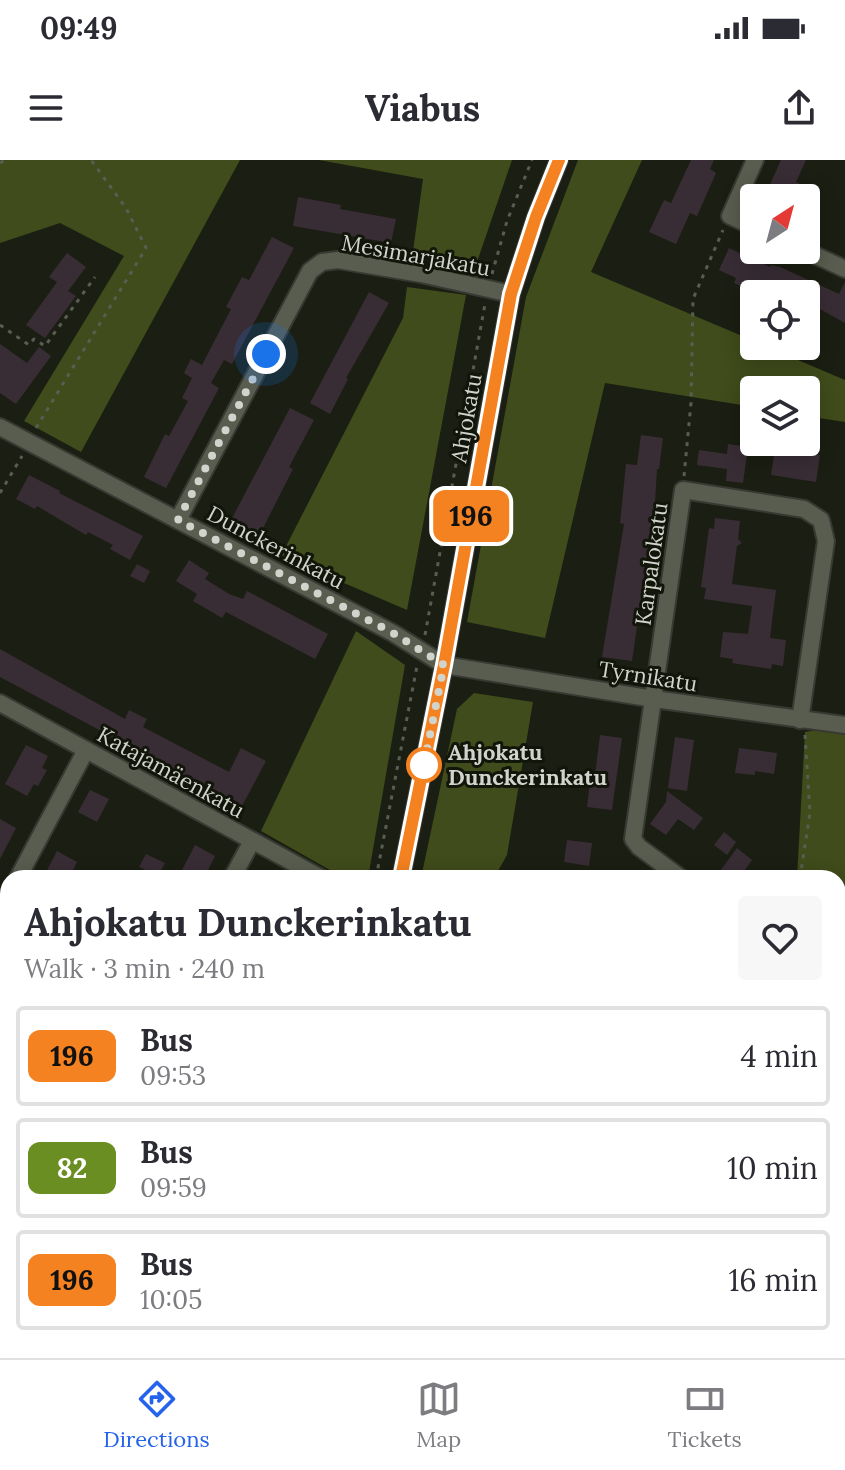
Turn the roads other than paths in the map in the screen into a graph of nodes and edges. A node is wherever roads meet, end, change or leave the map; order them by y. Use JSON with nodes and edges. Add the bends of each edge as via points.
{"nodes":[{"id":1,"x":559,"y":160,"type":"edge"},
{"id":2,"x":755,"y":160,"type":"edge"},
{"id":3,"x":744,"y":184,"type":"edge"},
{"id":4,"x":740,"y":194,"type":"edge"},
{"id":5,"x":740,"y":221,"type":"edge"},
{"id":6,"x":820,"y":257,"type":"edge"},
{"id":7,"x":845,"y":269,"type":"edge"},
{"id":8,"x":511,"y":294,"type":"junction"},
{"id":9,"x":0,"y":427,"type":"edge"},
{"id":10,"x":178,"y":520,"type":"junction"},
{"id":11,"x":444,"y":665,"type":"junction"},
{"id":12,"x":654,"y":699,"type":"junction"},
{"id":13,"x":0,"y":703,"type":"edge"},
{"id":14,"x":802,"y":720,"type":"junction"},
{"id":15,"x":845,"y":725,"type":"edge"},
{"id":16,"x":86,"y":750,"type":"junction"},
{"id":17,"x":252,"y":841,"type":"junction"},
{"id":18,"x":22,"y":870,"type":"edge"},
{"id":19,"x":236,"y":870,"type":"edge"},
{"id":20,"x":306,"y":870,"type":"edge"},
{"id":21,"x":403,"y":870,"type":"edge"},
{"id":22,"x":670,"y":870,"type":"edge"}],
"edges":[{"from":1,"to":8,"type":"street","name":"Ahjokatu"},
{"from":2,"to":3,"type":"street"},
{"from":4,"to":5,"type":"street","via":[[730,216]]},
{"from":6,"to":7,"type":"street"},
{"from":8,"to":10,"type":"street","name":"Mesimarjakatu","via":[[421,274],[322,262],[310,271]]},
{"from":8,"to":11,"type":"street","name":"Ahjokatu"},
{"from":9,"to":10,"type":"street","name":"Dunckerinkatu","via":[[32,435]]},
{"from":10,"to":11,"type":"street","name":"Dunckerinkatu"},
{"from":11,"to":12,"type":"street","name":"Tyrnikatu"},
{"from":11,"to":21,"type":"street","name":"Ahjokatu"},
{"from":12,"to":14,"type":"street","name":"Tyrnikatu"},
{"from":12,"to":14,"type":"street","name":"Karpalokatu","via":[[683,490],[804,509],[821,520],[826,541]]},
{"from":12,"to":22,"type":"street","name":"Karpalokatu","via":[[633,839]]},
{"from":13,"to":16,"type":"street","name":"Katajamäenkatu"},
{"from":14,"to":15,"type":"street","name":"Tyrnikatu"},
{"from":16,"to":17,"type":"street","name":"Katajamäenkatu"},
{"from":16,"to":18,"type":"street"},
{"from":17,"to":19,"type":"street"},
{"from":17,"to":20,"type":"street","name":"Katajamäenkatu"}]}
